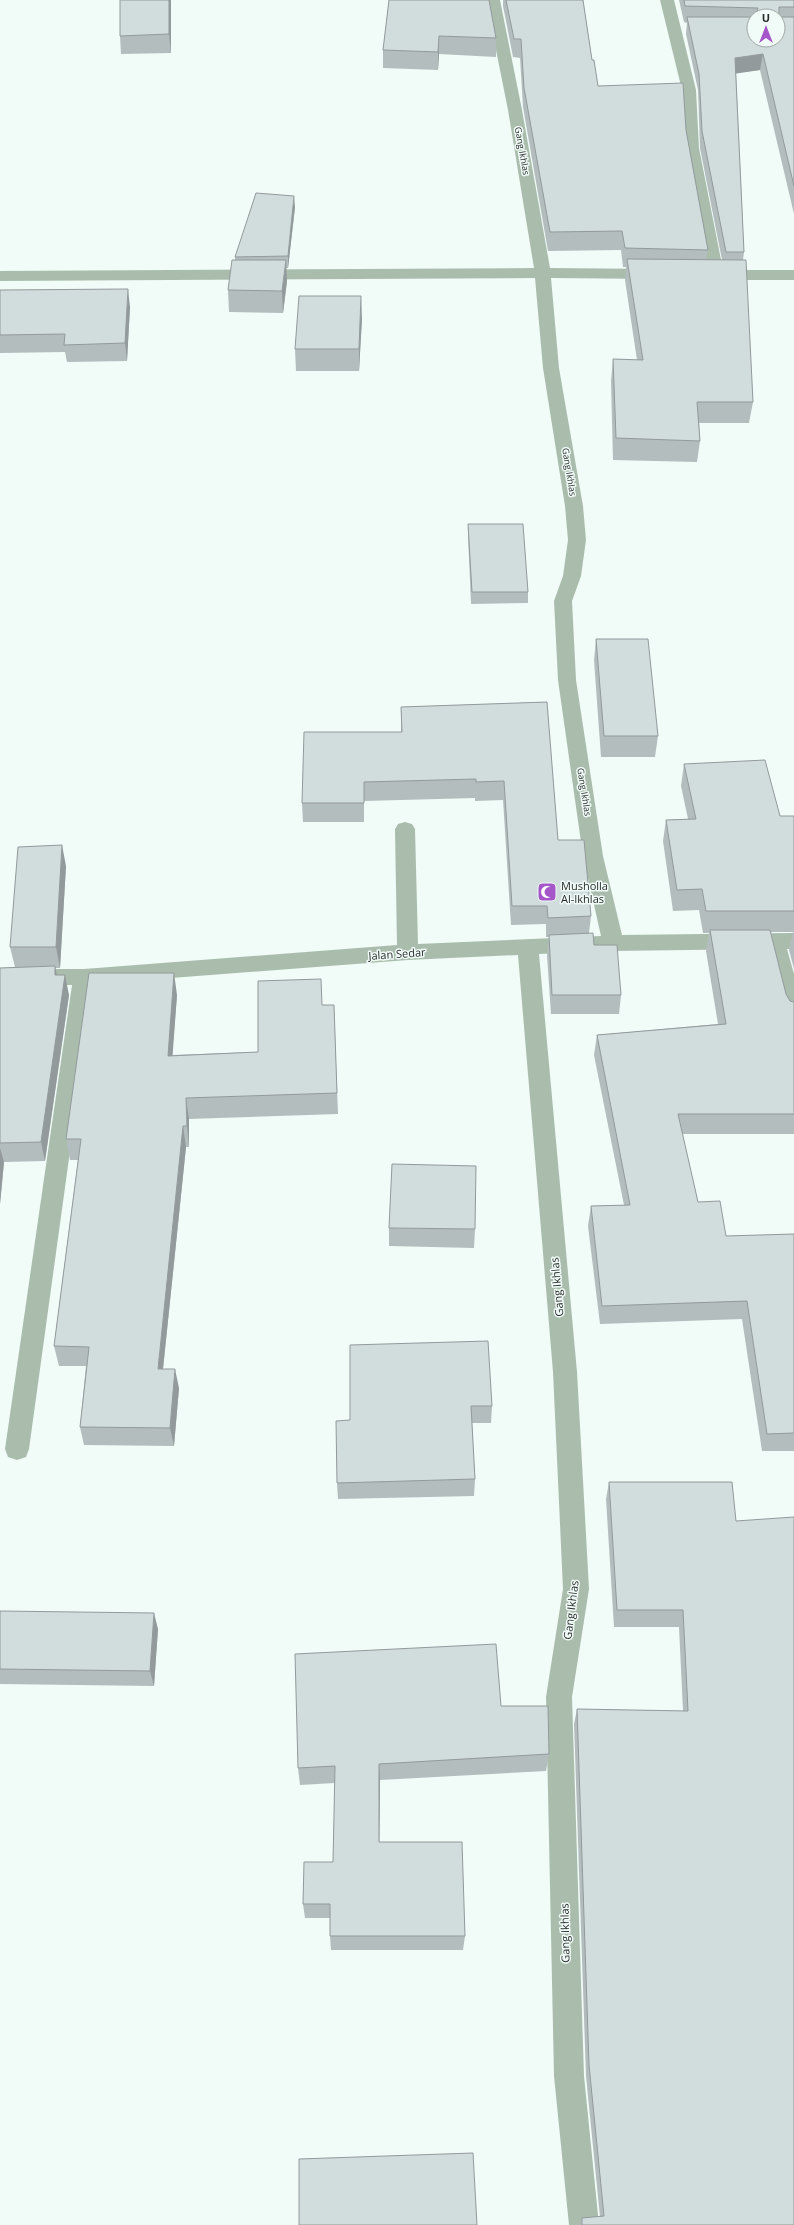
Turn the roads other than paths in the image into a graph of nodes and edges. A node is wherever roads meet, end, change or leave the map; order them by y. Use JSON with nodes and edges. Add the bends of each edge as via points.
{"nodes":[{"id":1,"x":667,"y":0,"type":"edge"},
{"id":2,"x":498,"y":1,"type":"edge"},
{"id":3,"x":543,"y":273,"type":"junction"},
{"id":4,"x":669,"y":275,"type":"edge"},
{"id":5,"x":794,"y":275,"type":"edge"},
{"id":6,"x":0,"y":276,"type":"edge"},
{"id":7,"x":405,"y":829,"type":"dead end"},
{"id":8,"x":784,"y":942,"type":"edge"},
{"id":9,"x":613,"y":943,"type":"junction"},
{"id":10,"x":528,"y":947,"type":"junction"},
{"id":11,"x":408,"y":952,"type":"junction"},
{"id":12,"x":0,"y":977,"type":"edge"},
{"id":13,"x":84,"y":977,"type":"junction"},
{"id":14,"x":794,"y":1014,"type":"edge"},
{"id":15,"x":17,"y":1449,"type":"dead end"},
{"id":16,"x":584,"y":2225,"type":"edge"}],
"edges":[{"from":1,"to":5,"type":"street","via":[[680,28],[689,90],[692,148],[709,275]]},
{"from":2,"to":3,"type":"street","name":"Gang Ikhlas"},
{"from":3,"to":4,"type":"street"},
{"from":3,"to":6,"type":"street"},
{"from":3,"to":9,"type":"street","name":"Gang Ikhlas","via":[[552,368],[577,540],[572,576],[563,602],[567,680],[593,856]]},
{"from":7,"to":11,"type":"street"},
{"from":8,"to":9,"type":"street","name":"Jalan Sedar"},
{"from":8,"to":14,"type":"street"},
{"from":9,"to":10,"type":"street","name":"Jalan Sedar"},
{"from":10,"to":11,"type":"street","name":"Jalan Sedar"},
{"from":10,"to":16,"type":"street","name":"Gang Ikhlas","via":[[565,1372],[576,1589],[559,1697],[569,2076]]},
{"from":11,"to":13,"type":"street","name":"Jalan Sedar"},
{"from":12,"to":13,"type":"street","name":"Jalan Sedar"},
{"from":13,"to":15,"type":"street"}]}
